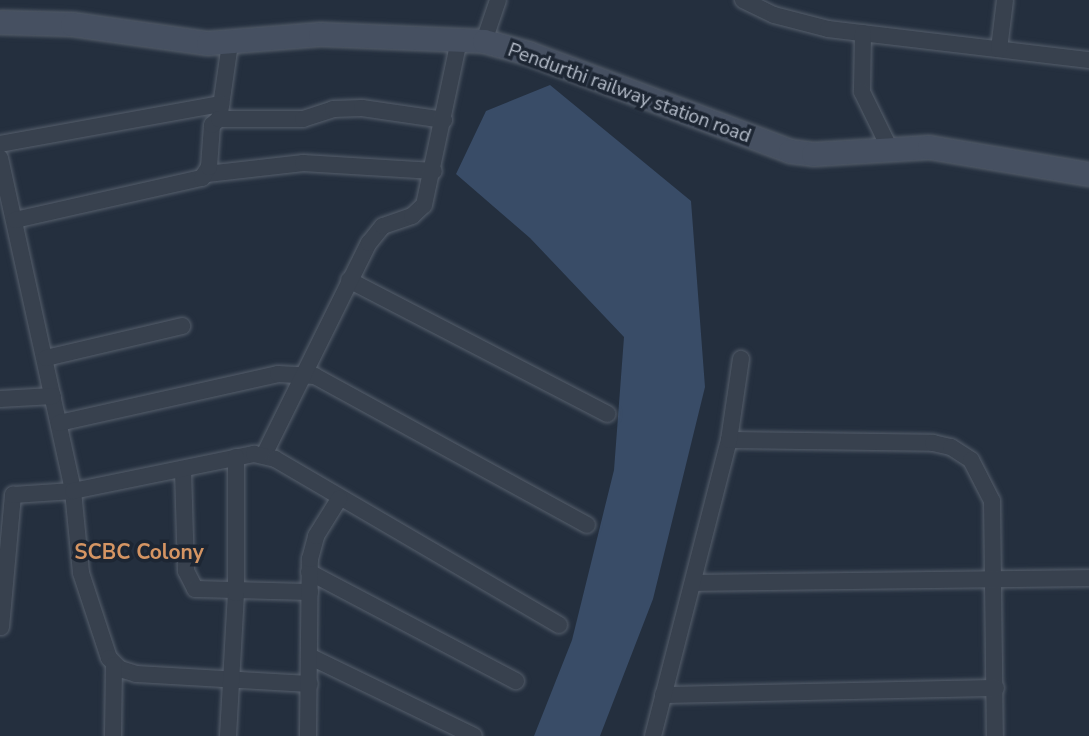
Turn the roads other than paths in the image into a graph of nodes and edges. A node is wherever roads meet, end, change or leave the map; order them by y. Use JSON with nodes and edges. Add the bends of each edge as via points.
{"nodes":[{"id":1,"x":498,"y":0,"type":"edge"},
{"id":2,"x":743,"y":0,"type":"edge"},
{"id":3,"x":1005,"y":0,"type":"edge"},
{"id":4,"x":0,"y":22,"type":"edge"},
{"id":5,"x":863,"y":33,"type":"junction"},
{"id":6,"x":459,"y":40,"type":"junction"},
{"id":7,"x":484,"y":41,"type":"junction"},
{"id":8,"x":230,"y":44,"type":"junction"},
{"id":9,"x":999,"y":49,"type":"junction"},
{"id":10,"x":1089,"y":60,"type":"edge"},
{"id":11,"x":220,"y":112,"type":"junction"},
{"id":12,"x":444,"y":120,"type":"junction"},
{"id":13,"x":0,"y":144,"type":"edge"},
{"id":14,"x":889,"y":147,"type":"junction"},
{"id":15,"x":0,"y":158,"type":"edge"},
{"id":16,"x":433,"y":171,"type":"junction"},
{"id":17,"x":207,"y":174,"type":"junction"},
{"id":18,"x":1089,"y":174,"type":"edge"},
{"id":19,"x":4,"y":194,"type":"edge"},
{"id":20,"x":15,"y":219,"type":"junction"},
{"id":21,"x":349,"y":280,"type":"junction"},
{"id":22,"x":182,"y":326,"type":"dead end"},
{"id":23,"x":46,"y":358,"type":"junction"},
{"id":24,"x":741,"y":359,"type":"dead end"},
{"id":25,"x":302,"y":374,"type":"junction"},
{"id":26,"x":53,"y":396,"type":"junction"},
{"id":27,"x":0,"y":400,"type":"edge"},
{"id":28,"x":607,"y":414,"type":"dead end"},
{"id":29,"x":59,"y":423,"type":"junction"},
{"id":30,"x":729,"y":440,"type":"junction"},
{"id":31,"x":264,"y":455,"type":"junction"},
{"id":32,"x":236,"y":457,"type":"junction"},
{"id":33,"x":183,"y":470,"type":"junction"},
{"id":34,"x":73,"y":491,"type":"junction"},
{"id":35,"x":339,"y":499,"type":"junction"},
{"id":36,"x":587,"y":525,"type":"dead end"},
{"id":37,"x":309,"y":572,"type":"junction"},
{"id":38,"x":1089,"y":578,"type":"edge"},
{"id":39,"x":995,"y":579,"type":"junction"},
{"id":40,"x":695,"y":583,"type":"junction"},
{"id":41,"x":310,"y":592,"type":"junction"},
{"id":42,"x":236,"y":593,"type":"junction"},
{"id":43,"x":559,"y":625,"type":"dead end"},
{"id":44,"x":1,"y":627,"type":"edge"},
{"id":45,"x":311,"y":657,"type":"junction"},
{"id":46,"x":114,"y":665,"type":"junction"},
{"id":47,"x":232,"y":677,"type":"junction"},
{"id":48,"x":516,"y":681,"type":"dead end"},
{"id":49,"x":310,"y":684,"type":"junction"},
{"id":50,"x":996,"y":688,"type":"junction"},
{"id":51,"x":663,"y":695,"type":"junction"},
{"id":52,"x":113,"y":736,"type":"edge"},
{"id":53,"x":228,"y":736,"type":"edge"},
{"id":54,"x":308,"y":736,"type":"edge"},
{"id":55,"x":474,"y":736,"type":"edge"},
{"id":56,"x":653,"y":736,"type":"edge"},
{"id":57,"x":995,"y":736,"type":"edge"}],
"edges":[{"from":1,"to":7,"type":"street"},
{"from":2,"to":5,"type":"street","via":[[798,23]]},
{"from":3,"to":9,"type":"street"},
{"from":4,"to":8,"type":"street","name":"Pendurthi railway station road","via":[[72,24]]},
{"from":5,"to":9,"type":"street"},
{"from":5,"to":14,"type":"street","via":[[862,92]]},
{"from":6,"to":7,"type":"street","name":"Pendurthi railway station road"},
{"from":6,"to":8,"type":"street","name":"Pendurthi railway station road","via":[[320,34]]},
{"from":6,"to":12,"type":"street"},
{"from":7,"to":14,"type":"street","name":"Pendurthi railway station road","via":[[528,53],[790,151],[813,154]]},
{"from":8,"to":11,"type":"street"},
{"from":9,"to":10,"type":"street"},
{"from":11,"to":12,"type":"street","via":[[303,119],[333,108],[362,108]]},
{"from":11,"to":13,"type":"street"},
{"from":11,"to":17,"type":"street","via":[[210,131]]},
{"from":12,"to":16,"type":"street"},
{"from":14,"to":18,"type":"street","name":"Pendurthi railway station road","via":[[970,152]]},
{"from":15,"to":19,"type":"street"},
{"from":16,"to":17,"type":"street","via":[[303,163]]},
{"from":16,"to":21,"type":"street","via":[[424,205],[412,216],[383,226]]},
{"from":17,"to":20,"type":"street"},
{"from":19,"to":20,"type":"street"},
{"from":20,"to":23,"type":"street"},
{"from":21,"to":25,"type":"street"},
{"from":21,"to":28,"type":"street"},
{"from":22,"to":23,"type":"street"},
{"from":23,"to":26,"type":"street"},
{"from":24,"to":30,"type":"street"},
{"from":25,"to":29,"type":"street","via":[[246,380]]},
{"from":25,"to":31,"type":"street"},
{"from":25,"to":36,"type":"street","via":[[349,392]]},
{"from":26,"to":27,"type":"street"},
{"from":26,"to":29,"type":"street"},
{"from":29,"to":34,"type":"street"},
{"from":30,"to":39,"type":"street","via":[[951,447],[971,460],[988,487]]},
{"from":30,"to":40,"type":"street"},
{"from":31,"to":32,"type":"street"},
{"from":31,"to":35,"type":"street"},
{"from":32,"to":33,"type":"street"},
{"from":32,"to":42,"type":"street"},
{"from":33,"to":34,"type":"street"},
{"from":33,"to":42,"type":"street","via":[[190,584],[202,592]]},
{"from":34,"to":44,"type":"street","via":[[11,498]]},
{"from":34,"to":46,"type":"street","via":[[81,573]]},
{"from":35,"to":37,"type":"street","via":[[316,536]]},
{"from":35,"to":43,"type":"street"},
{"from":37,"to":41,"type":"street"},
{"from":37,"to":48,"type":"street"},
{"from":38,"to":39,"type":"street"},
{"from":39,"to":40,"type":"street"},
{"from":39,"to":50,"type":"street"},
{"from":40,"to":51,"type":"street"},
{"from":41,"to":42,"type":"street"},
{"from":41,"to":45,"type":"street"},
{"from":42,"to":47,"type":"street"},
{"from":45,"to":49,"type":"street"},
{"from":45,"to":55,"type":"street"},
{"from":46,"to":47,"type":"street","via":[[136,674]]},
{"from":46,"to":52,"type":"street"},
{"from":47,"to":49,"type":"street"},
{"from":47,"to":53,"type":"street"},
{"from":49,"to":54,"type":"street"},
{"from":50,"to":51,"type":"street"},
{"from":50,"to":57,"type":"street"},
{"from":51,"to":56,"type":"street"}]}
